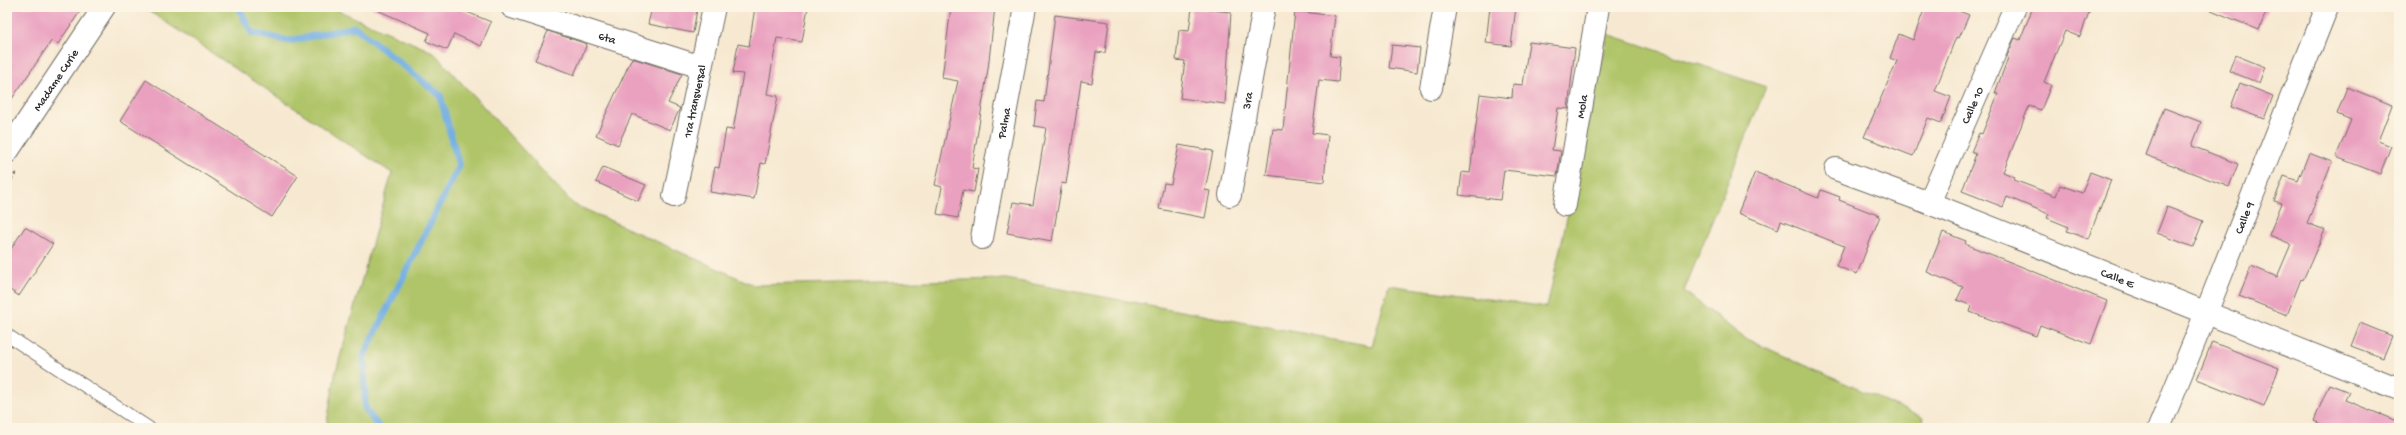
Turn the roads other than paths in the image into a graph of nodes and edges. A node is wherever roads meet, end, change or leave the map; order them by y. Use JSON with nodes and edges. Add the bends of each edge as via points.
{"nodes":[{"id":1,"x":104,"y":7,"type":"edge"},
{"id":2,"x":512,"y":7,"type":"edge"},
{"id":3,"x":714,"y":7,"type":"edge"},
{"id":4,"x":1025,"y":7,"type":"edge"},
{"id":5,"x":1264,"y":7,"type":"edge"},
{"id":6,"x":1446,"y":7,"type":"edge"},
{"id":7,"x":1598,"y":7,"type":"edge"},
{"id":8,"x":2015,"y":7,"type":"edge"},
{"id":9,"x":2327,"y":7,"type":"edge"},
{"id":10,"x":702,"y":68,"type":"junction"},
{"id":11,"x":1431,"y":88,"type":"dead end"},
{"id":12,"x":7,"y":152,"type":"edge"},
{"id":13,"x":1836,"y":169,"type":"dead end"},
{"id":14,"x":1230,"y":195,"type":"dead end"},
{"id":15,"x":674,"y":196,"type":"dead end"},
{"id":16,"x":1929,"y":203,"type":"junction"},
{"id":17,"x":1565,"y":205,"type":"dead end"},
{"id":18,"x":982,"y":238,"type":"dead end"},
{"id":19,"x":2206,"y":313,"type":"junction"},
{"id":20,"x":7,"y":335,"type":"edge"},
{"id":21,"x":2399,"y":389,"type":"edge"},
{"id":22,"x":149,"y":428,"type":"edge"},
{"id":23,"x":2159,"y":428,"type":"edge"}],
"edges":[{"from":1,"to":12,"type":"street","name":"Madame Curie"},
{"from":2,"to":10,"type":"street","name":"6ta"},
{"from":3,"to":10,"type":"street","name":"1ra transversal"},
{"from":4,"to":18,"type":"street","name":"Palma"},
{"from":5,"to":14,"type":"street","name":"3ra"},
{"from":6,"to":11,"type":"street"},
{"from":7,"to":17,"type":"street","name":"Mola"},
{"from":8,"to":16,"type":"street","name":"Calle 10"},
{"from":9,"to":19,"type":"street","name":"Calle 9"},
{"from":10,"to":15,"type":"street","name":"1ra transversal"},
{"from":13,"to":16,"type":"street","name":"Calle E"},
{"from":16,"to":19,"type":"street","name":"Calle E"},
{"from":19,"to":21,"type":"street","name":"Calle E"},
{"from":19,"to":23,"type":"street","name":"Calle 9"},
{"from":20,"to":22,"type":"lane"}]}
